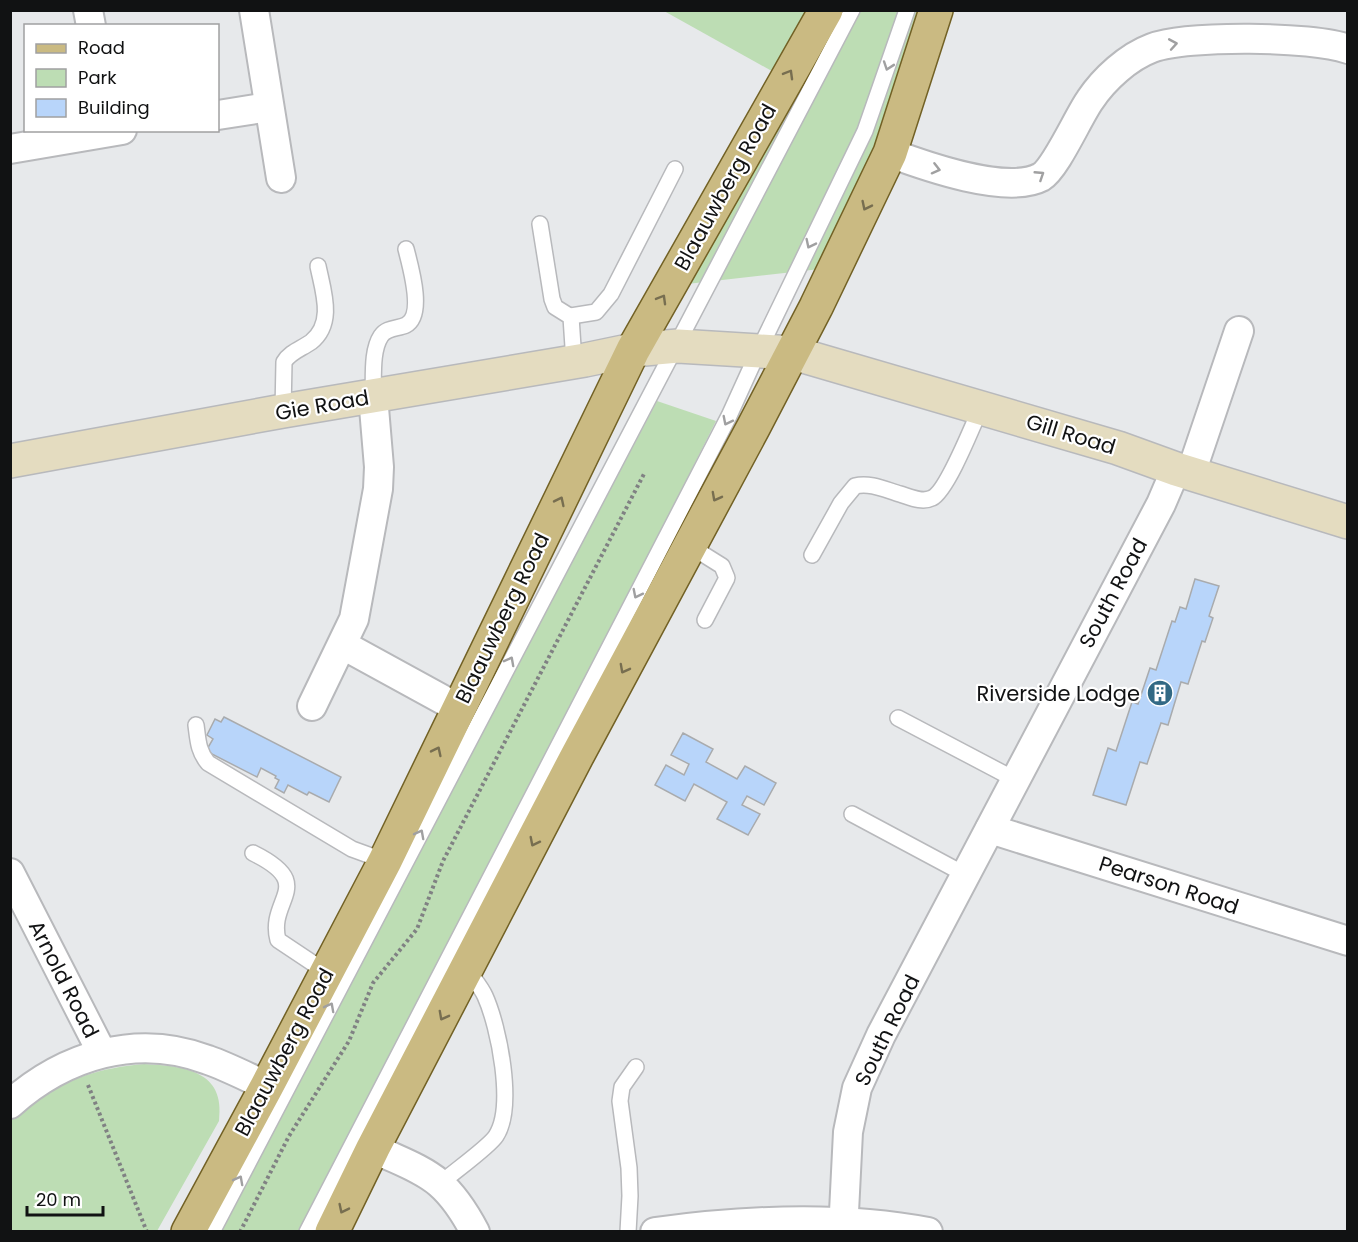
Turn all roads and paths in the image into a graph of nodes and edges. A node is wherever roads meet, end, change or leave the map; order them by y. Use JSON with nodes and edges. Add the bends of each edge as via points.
{"nodes":[{"id":1,"x":254,"y":10,"type":"edge"},
{"id":2,"x":826,"y":10,"type":"edge"},
{"id":3,"x":852,"y":10,"type":"edge"},
{"id":4,"x":907,"y":10,"type":"edge"},
{"id":5,"x":936,"y":10,"type":"edge"},
{"id":6,"x":1347,"y":49,"type":"edge"},
{"id":7,"x":269,"y":107,"type":"junction"},
{"id":8,"x":219,"y":115,"type":"edge"},
{"id":9,"x":106,"y":132,"type":"edge"},
{"id":10,"x":10,"y":149,"type":"edge"},
{"id":11,"x":890,"y":153,"type":"junction"},
{"id":12,"x":675,"y":169,"type":"dead end"},
{"id":13,"x":281,"y":178,"type":"dead end"},
{"id":14,"x":540,"y":224,"type":"dead end"},
{"id":15,"x":406,"y":249,"type":"dead end"},
{"id":16,"x":318,"y":266,"type":"dead end"},
{"id":17,"x":571,"y":316,"type":"junction"},
{"id":18,"x":1239,"y":332,"type":"dead end"},
{"id":19,"x":678,"y":346,"type":"junction"},
{"id":20,"x":633,"y":350,"type":"junction"},
{"id":21,"x":759,"y":350,"type":"junction"},
{"id":22,"x":793,"y":353,"type":"junction"},
{"id":23,"x":573,"y":362,"type":"junction"},
{"id":24,"x":373,"y":396,"type":"junction"},
{"id":25,"x":981,"y":407,"type":"junction"},
{"id":26,"x":283,"y":411,"type":"junction"},
{"id":27,"x":10,"y":461,"type":"edge"},
{"id":28,"x":1183,"y":471,"type":"junction"},
{"id":29,"x":645,"y":472,"type":"dead end"},
{"id":30,"x":1347,"y":522,"type":"edge"},
{"id":31,"x":690,"y":546,"type":"junction"},
{"id":32,"x":812,"y":555,"type":"dead end"},
{"id":33,"x":705,"y":620,"type":"dead end"},
{"id":34,"x":343,"y":645,"type":"junction"},
{"id":35,"x":312,"y":706,"type":"dead end"},
{"id":36,"x":458,"y":708,"type":"junction"},
{"id":37,"x":898,"y":718,"type":"dead end"},
{"id":38,"x":196,"y":725,"type":"dead end"},
{"id":39,"x":1016,"y":780,"type":"junction"},
{"id":40,"x":852,"y":814,"type":"dead end"},
{"id":41,"x":990,"y":829,"type":"junction"},
{"id":42,"x":253,"y":853,"type":"dead end"},
{"id":43,"x":385,"y":861,"type":"junction"},
{"id":44,"x":10,"y":873,"type":"edge"},
{"id":45,"x":966,"y":875,"type":"junction"},
{"id":46,"x":1347,"y":941,"type":"edge"},
{"id":47,"x":467,"y":969,"type":"junction"},
{"id":48,"x":326,"y":972,"type":"junction"},
{"id":49,"x":102,"y":1053,"type":"junction"},
{"id":50,"x":636,"y":1067,"type":"dead end"},
{"id":51,"x":85,"y":1078,"type":"dead end"},
{"id":52,"x":267,"y":1086,"type":"junction"},
{"id":53,"x":10,"y":1104,"type":"edge"},
{"id":54,"x":373,"y":1148,"type":"junction"},
{"id":55,"x":440,"y":1184,"type":"junction"},
{"id":56,"x":843,"y":1227,"type":"edge"},
{"id":57,"x":701,"y":1229,"type":"edge"},
{"id":58,"x":147,"y":1232,"type":"edge"},
{"id":59,"x":188,"y":1232,"type":"edge"},
{"id":60,"x":212,"y":1232,"type":"edge"},
{"id":61,"x":240,"y":1232,"type":"edge"},
{"id":62,"x":307,"y":1232,"type":"edge"},
{"id":63,"x":332,"y":1232,"type":"edge"},
{"id":64,"x":475,"y":1232,"type":"edge"},
{"id":65,"x":628,"y":1232,"type":"edge"},
{"id":66,"x":655,"y":1232,"type":"edge"},
{"id":67,"x":927,"y":1232,"type":"edge"}],
"edges":[{"from":1,"to":7,"type":"street"},
{"from":20,"to":2,"type":"main road","name":"Blaauwberg Road","one_way":true},
{"from":3,"to":19,"type":"lane"},
{"from":4,"to":21,"type":"lane","one_way":true,"via":[[865,131]]},
{"from":5,"to":11,"type":"main road"},
{"from":11,"to":6,"type":"street","one_way":true,"via":[[922,165],[992,181],[1029,181],[1043,176],[1053,163],[1106,80],[1131,59],[1153,48],[1195,40],[1282,40]]},
{"from":7,"to":8,"type":"street"},
{"from":7,"to":13,"type":"street"},
{"from":9,"to":10,"type":"street"},
{"from":11,"to":22,"type":"main road","one_way":true},
{"from":12,"to":17,"type":"lane","via":[[611,294],[596,312]]},
{"from":14,"to":17,"type":"lane","via":[[552,300],[555,307]]},
{"from":15,"to":24,"type":"lane","via":[[416,301],[414,316],[408,324],[380,337],[375,353]]},
{"from":16,"to":26,"type":"lane","via":[[326,317],[318,335],[284,362]]},
{"from":17,"to":23,"type":"lane"},
{"from":18,"to":28,"type":"street","name":"South Road"},
{"from":19,"to":20,"type":"street","name":"Gie Road"},
{"from":19,"to":21,"type":"street","name":"Gill Road"},
{"from":60,"to":19,"type":"lane","one_way":true},
{"from":20,"to":23,"type":"street","name":"Gie Road"},
{"from":36,"to":20,"type":"main road","name":"Blaauwberg Road","one_way":true},
{"from":21,"to":22,"type":"street","name":"Gill Road"},
{"from":21,"to":62,"type":"lane","one_way":true,"via":[[729,416]]},
{"from":22,"to":25,"type":"street","name":"Gill Road"},
{"from":22,"to":31,"type":"main road","one_way":true},
{"from":23,"to":24,"type":"street","name":"Gie Road"},
{"from":24,"to":26,"type":"street","name":"Gie Road"},
{"from":24,"to":34,"type":"street","via":[[378,489],[354,619]]},
{"from":25,"to":28,"type":"street","name":"Gill Road"},
{"from":25,"to":32,"type":"lane","via":[[938,494],[917,499],[867,485],[855,486]]},
{"from":26,"to":27,"type":"street","name":"Gie Road"},
{"from":28,"to":30,"type":"street","name":"Gill Road"},
{"from":28,"to":39,"type":"street","name":"South Road","via":[[1107,602]]},
{"from":29,"to":61,"type":"path","via":[[442,861],[417,928],[374,983],[349,1041],[289,1136]]},
{"from":31,"to":33,"type":"lane","via":[[722,566],[727,578]]},
{"from":31,"to":47,"type":"main road","one_way":true},
{"from":34,"to":35,"type":"street"},
{"from":34,"to":36,"type":"street"},
{"from":43,"to":36,"type":"main road","name":"Blaauwberg Road","one_way":true},
{"from":37,"to":39,"type":"lane"},
{"from":38,"to":43,"type":"lane","via":[[198,745],[208,763],[352,849]]},
{"from":39,"to":41,"type":"street","name":"South Road"},
{"from":40,"to":45,"type":"lane"},
{"from":41,"to":45,"type":"street","name":"South Road"},
{"from":41,"to":46,"type":"street","name":"Pearson Road"},
{"from":42,"to":48,"type":"lane","via":[[269,861],[286,879],[276,932],[278,940]]},
{"from":43,"to":48,"type":"main road","name":"Blaauwberg Road"},
{"from":44,"to":49,"type":"street","name":"Arnold Road"},
{"from":45,"to":56,"type":"street","name":"South Road","via":[[857,1088],[848,1132]]},
{"from":47,"to":54,"type":"main road","one_way":true},
{"from":47,"to":55,"type":"lane","via":[[485,996],[504,1062],[505,1106],[496,1137]]},
{"from":48,"to":52,"type":"main road","name":"Blaauwberg Road"},
{"from":49,"to":52,"type":"street","via":[[165,1050],[206,1059]]},
{"from":49,"to":53,"type":"street","via":[[51,1073]]},
{"from":50,"to":65,"type":"lane","via":[[622,1087],[620,1101],[630,1174]]},
{"from":51,"to":58,"type":"path"},
{"from":52,"to":59,"type":"main road","name":"Blaauwberg Road"},
{"from":54,"to":55,"type":"street"},
{"from":54,"to":63,"type":"main road","one_way":true},
{"from":55,"to":64,"type":"street"},
{"from":56,"to":57,"type":"street","via":[[767,1220]]},
{"from":56,"to":67,"type":"street","via":[[899,1226]]},
{"from":57,"to":66,"type":"street"}]}
